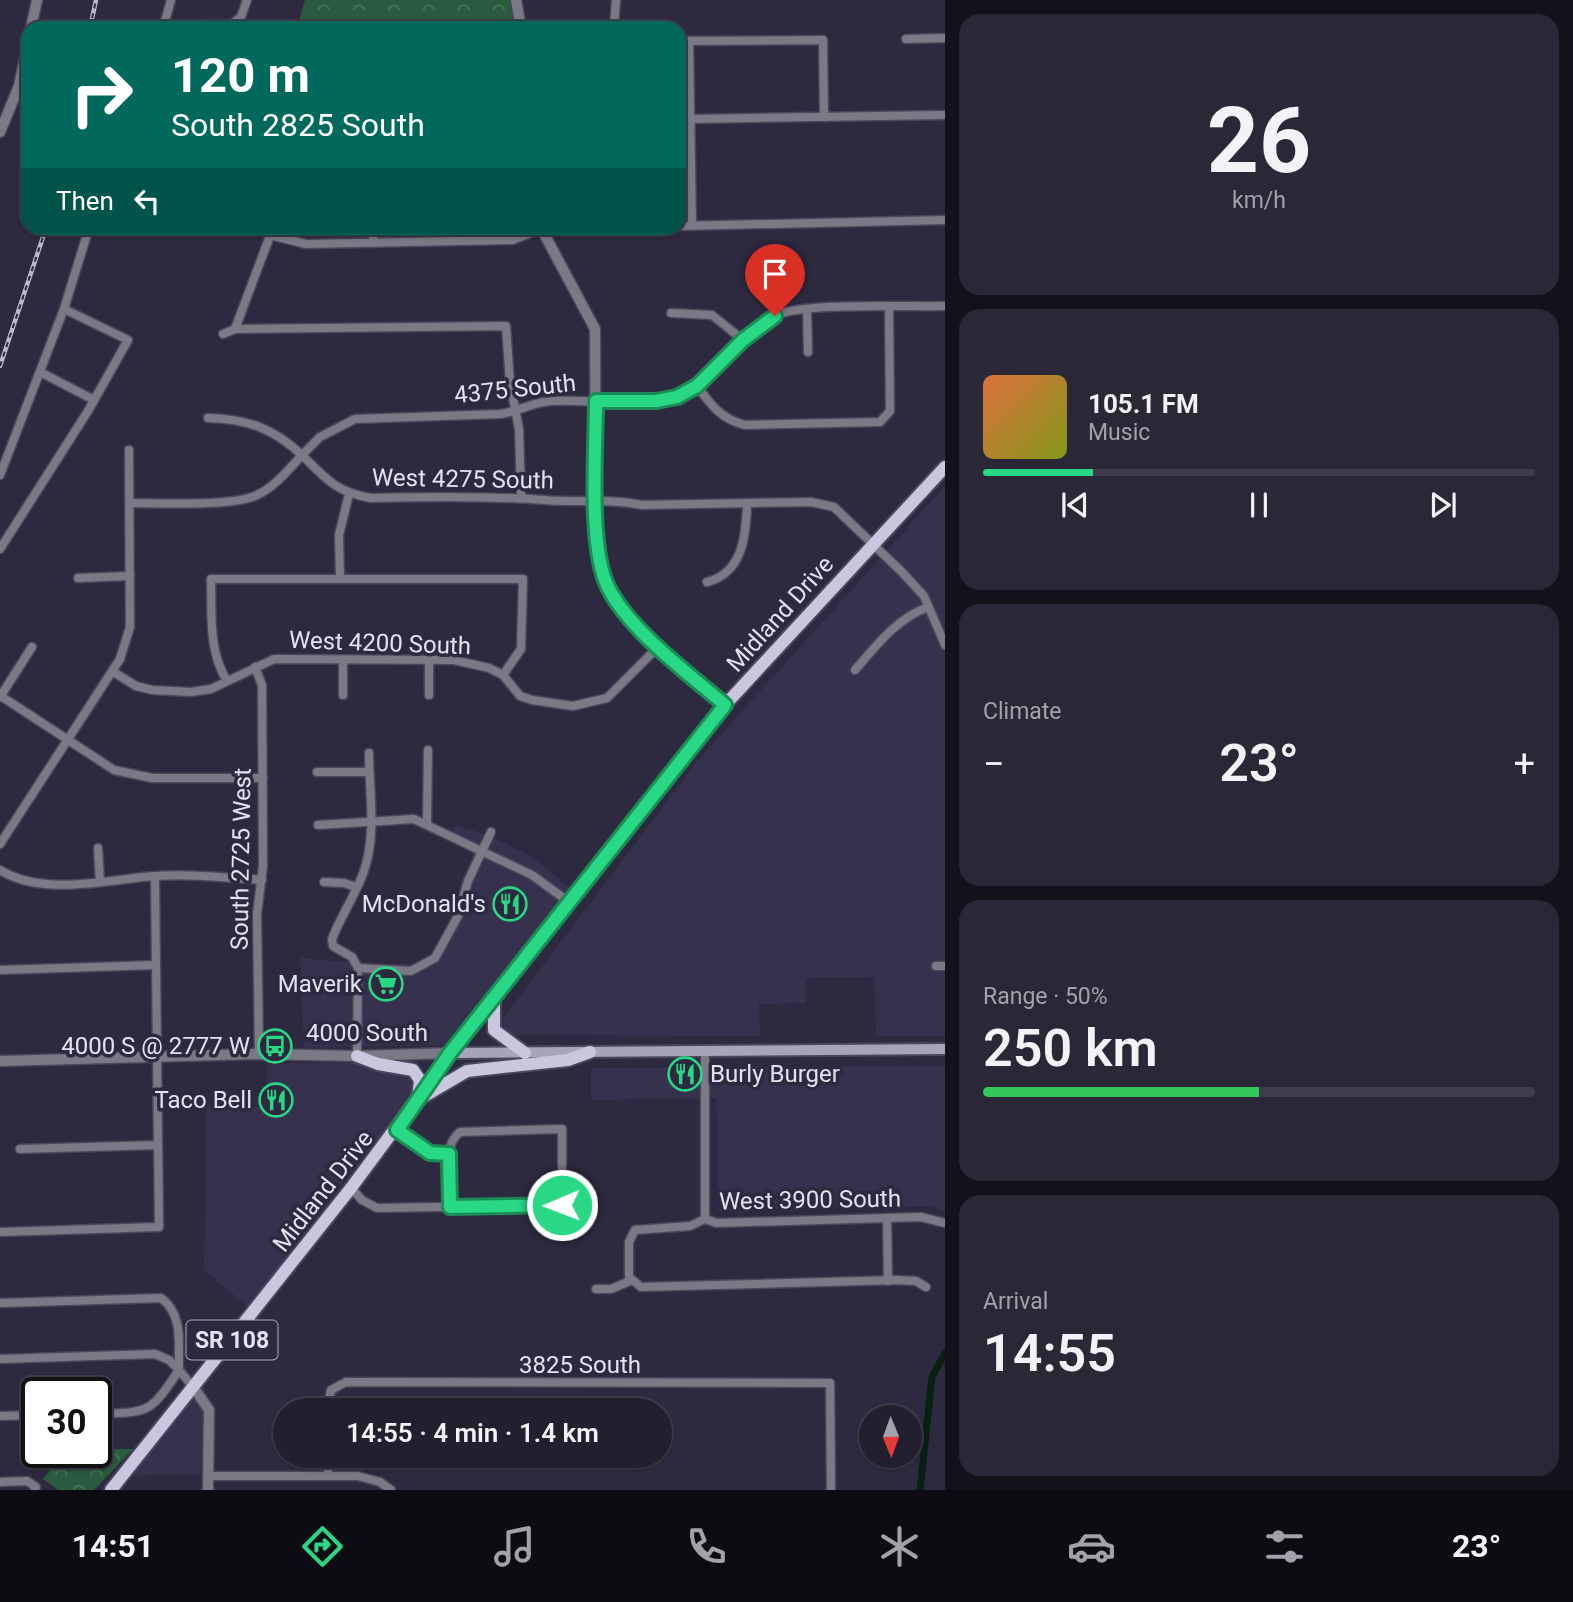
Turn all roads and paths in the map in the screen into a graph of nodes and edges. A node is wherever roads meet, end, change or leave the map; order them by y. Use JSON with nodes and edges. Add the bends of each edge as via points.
{"nodes":[{"id":1,"x":37,"y":0,"type":"edge"},
{"id":2,"x":170,"y":0,"type":"edge"},
{"id":3,"x":247,"y":0,"type":"edge"},
{"id":4,"x":516,"y":0,"type":"edge"},
{"id":5,"x":616,"y":0,"type":"edge"},
{"id":6,"x":32,"y":21,"type":"edge"},
{"id":7,"x":165,"y":21,"type":"edge"},
{"id":8,"x":236,"y":21,"type":"edge"},
{"id":9,"x":520,"y":21,"type":"edge"},
{"id":10,"x":614,"y":21,"type":"edge"},
{"id":11,"x":945,"y":38,"type":"edge"},
{"id":12,"x":905,"y":39,"type":"dead end"},
{"id":13,"x":686,"y":41,"type":"edge"},
{"id":14,"x":686,"y":67,"type":"edge"},
{"id":15,"x":21,"y":76,"type":"edge"},
{"id":16,"x":945,"y":115,"type":"edge"},
{"id":17,"x":824,"y":117,"type":"junction"},
{"id":18,"x":690,"y":119,"type":"junction"},
{"id":19,"x":0,"y":132,"type":"edge"},
{"id":20,"x":945,"y":220,"type":"edge"},
{"id":21,"x":686,"y":225,"type":"edge"},
{"id":22,"x":692,"y":225,"type":"junction"},
{"id":23,"x":87,"y":235,"type":"edge"},
{"id":24,"x":270,"y":235,"type":"edge"},
{"id":25,"x":282,"y":235,"type":"edge"},
{"id":26,"x":373,"y":235,"type":"edge"},
{"id":27,"x":454,"y":235,"type":"edge"},
{"id":28,"x":524,"y":235,"type":"edge"},
{"id":29,"x":545,"y":235,"type":"edge"},
{"id":30,"x":454,"y":241,"type":"junction"},
{"id":31,"x":373,"y":243,"type":"junction"},
{"id":32,"x":945,"y":306,"type":"edge"},
{"id":33,"x":889,"y":307,"type":"junction"},
{"id":34,"x":64,"y":309,"type":"junction"},
{"id":35,"x":807,"y":309,"type":"junction"},
{"id":36,"x":671,"y":313,"type":"dead end"},
{"id":37,"x":235,"y":329,"type":"junction"},
{"id":38,"x":223,"y":334,"type":"dead end"},
{"id":39,"x":743,"y":340,"type":"junction"},
{"id":40,"x":808,"y":352,"type":"dead end"},
{"id":41,"x":40,"y":373,"type":"junction"},
{"id":42,"x":697,"y":386,"type":"junction"},
{"id":43,"x":94,"y":400,"type":"junction"},
{"id":44,"x":596,"y":401,"type":"junction"},
{"id":45,"x":518,"y":412,"type":"junction"},
{"id":46,"x":208,"y":418,"type":"dead end"},
{"id":47,"x":129,"y":450,"type":"dead end"},
{"id":48,"x":302,"y":455,"type":"junction"},
{"id":49,"x":945,"y":467,"type":"edge"},
{"id":50,"x":0,"y":475,"type":"edge"},
{"id":51,"x":349,"y":494,"type":"junction"},
{"id":52,"x":521,"y":496,"type":"junction"},
{"id":53,"x":597,"y":499,"type":"junction"},
{"id":54,"x":130,"y":503,"type":"junction"},
{"id":55,"x":747,"y":505,"type":"junction"},
{"id":56,"x":872,"y":544,"type":"junction"},
{"id":57,"x":0,"y":549,"type":"edge"},
{"id":58,"x":130,"y":576,"type":"junction"},
{"id":59,"x":78,"y":578,"type":"dead end"},
{"id":60,"x":340,"y":578,"type":"junction"},
{"id":61,"x":707,"y":582,"type":"dead end"},
{"id":62,"x":928,"y":607,"type":"junction"},
{"id":63,"x":945,"y":645,"type":"edge"},
{"id":64,"x":659,"y":646,"type":"junction"},
{"id":65,"x":32,"y":648,"type":"dead end"},
{"id":66,"x":343,"y":660,"type":"junction"},
{"id":67,"x":429,"y":660,"type":"junction"},
{"id":68,"x":255,"y":667,"type":"junction"},
{"id":69,"x":855,"y":670,"type":"dead end"},
{"id":70,"x":112,"y":671,"type":"junction"},
{"id":71,"x":503,"y":675,"type":"junction"},
{"id":72,"x":227,"y":681,"type":"junction"},
{"id":73,"x":343,"y":695,"type":"dead end"},
{"id":74,"x":429,"y":695,"type":"dead end"},
{"id":75,"x":0,"y":696,"type":"edge"},
{"id":76,"x":725,"y":705,"type":"junction"},
{"id":77,"x":68,"y":739,"type":"junction"},
{"id":78,"x":428,"y":750,"type":"dead end"},
{"id":79,"x":369,"y":753,"type":"dead end"},
{"id":80,"x":317,"y":772,"type":"dead end"},
{"id":81,"x":369,"y":772,"type":"junction"},
{"id":82,"x":262,"y":778,"type":"junction"},
{"id":83,"x":372,"y":822,"type":"junction"},
{"id":84,"x":427,"y":823,"type":"junction"},
{"id":85,"x":318,"y":825,"type":"dead end"},
{"id":86,"x":491,"y":832,"type":"dead end"},
{"id":87,"x":0,"y":844,"type":"edge"},
{"id":88,"x":98,"y":848,"type":"dead end"},
{"id":89,"x":482,"y":850,"type":"junction"},
{"id":90,"x":0,"y":870,"type":"edge"},
{"id":91,"x":156,"y":877,"type":"junction"},
{"id":92,"x":262,"y":880,"type":"junction"},
{"id":93,"x":100,"y":882,"type":"junction"},
{"id":94,"x":324,"y":882,"type":"dead end"},
{"id":95,"x":356,"y":887,"type":"junction"},
{"id":96,"x":569,"y":902,"type":"junction"},
{"id":97,"x":156,"y":965,"type":"junction"},
{"id":98,"x":358,"y":968,"type":"junction"},
{"id":99,"x":0,"y":970,"type":"edge"},
{"id":100,"x":494,"y":998,"type":"junction"},
{"id":101,"x":945,"y":1049,"type":"edge"},
{"id":102,"x":705,"y":1050,"type":"junction"},
{"id":103,"x":590,"y":1052,"type":"junction"},
{"id":104,"x":450,"y":1053,"type":"junction"},
{"id":105,"x":525,"y":1053,"type":"junction"},
{"id":106,"x":258,"y":1054,"type":"junction"},
{"id":107,"x":357,"y":1056,"type":"junction"},
{"id":108,"x":158,"y":1057,"type":"junction"},
{"id":109,"x":0,"y":1061,"type":"edge"},
{"id":110,"x":418,"y":1100,"type":"junction"},
{"id":111,"x":397,"y":1130,"type":"junction"},
{"id":112,"x":159,"y":1145,"type":"junction"},
{"id":113,"x":20,"y":1149,"type":"dead end"},
{"id":114,"x":449,"y":1154,"type":"junction"},
{"id":115,"x":351,"y":1188,"type":"junction"},
{"id":116,"x":450,"y":1207,"type":"junction"},
{"id":117,"x":887,"y":1218,"type":"junction"},
{"id":118,"x":705,"y":1219,"type":"junction"},
{"id":119,"x":945,"y":1223,"type":"edge"},
{"id":120,"x":0,"y":1232,"type":"edge"},
{"id":121,"x":888,"y":1281,"type":"junction"},
{"id":122,"x":632,"y":1283,"type":"junction"},
{"id":123,"x":926,"y":1287,"type":"dead end"},
{"id":124,"x":596,"y":1289,"type":"dead end"},
{"id":125,"x":0,"y":1303,"type":"edge"},
{"id":126,"x":0,"y":1359,"type":"edge"},
{"id":127,"x":178,"y":1370,"type":"junction"},
{"id":128,"x":194,"y":1388,"type":"junction"},
{"id":129,"x":329,"y":1398,"type":"edge"},
{"id":130,"x":112,"y":1413,"type":"edge"},
{"id":131,"x":21,"y":1415,"type":"edge"},
{"id":132,"x":0,"y":1416,"type":"edge"},
{"id":133,"x":328,"y":1468,"type":"edge"},
{"id":134,"x":328,"y":1474,"type":"junction"},
{"id":135,"x":208,"y":1476,"type":"junction"},
{"id":136,"x":0,"y":1482,"type":"edge"},
{"id":137,"x":35,"y":1490,"type":"edge"},
{"id":138,"x":111,"y":1490,"type":"edge"},
{"id":139,"x":208,"y":1490,"type":"edge"},
{"id":140,"x":391,"y":1490,"type":"edge"},
{"id":141,"x":831,"y":1490,"type":"edge"}],
"edges":[{"from":1,"to":6,"type":"street"},
{"from":2,"to":7,"type":"street"},
{"from":3,"to":8,"type":"street"},
{"from":4,"to":9,"type":"street"},
{"from":5,"to":10,"type":"street"},
{"from":11,"to":12,"type":"street"},
{"from":13,"to":17,"type":"street","via":[[823,40]]},
{"from":14,"to":18,"type":"street"},
{"from":15,"to":19,"type":"street"},
{"from":16,"to":17,"type":"street"},
{"from":17,"to":18,"type":"street"},
{"from":18,"to":22,"type":"street"},
{"from":20,"to":22,"type":"street"},
{"from":21,"to":22,"type":"street"},
{"from":23,"to":34,"type":"street"},
{"from":24,"to":37,"type":"street"},
{"from":25,"to":31,"type":"street","via":[[306,244]]},
{"from":26,"to":31,"type":"street"},
{"from":27,"to":30,"type":"street"},
{"from":28,"to":30,"type":"street","via":[[512,240]]},
{"from":29,"to":44,"type":"street","via":[[595,329]]},
{"from":30,"to":31,"type":"street"},
{"from":32,"to":33,"type":"street","name":"4375 South"},
{"from":33,"to":35,"type":"street","name":"4375 South"},
{"from":33,"to":42,"type":"street","via":[[890,411],[880,422],[745,425],[727,420]]},
{"from":34,"to":41,"type":"street"},
{"from":34,"to":43,"type":"street","via":[[128,340]]},
{"from":35,"to":39,"type":"street","name":"4375 South","via":[[775,316]]},
{"from":35,"to":40,"type":"street"},
{"from":36,"to":39,"type":"street","via":[[712,315]]},
{"from":37,"to":38,"type":"street"},
{"from":37,"to":45,"type":"street","via":[[506,326],[510,383]]},
{"from":39,"to":42,"type":"street","name":"4375 South"},
{"from":41,"to":43,"type":"street"},
{"from":41,"to":50,"type":"street"},
{"from":42,"to":44,"type":"street","name":"4375 South","via":[[656,401]]},
{"from":43,"to":57,"type":"street"},
{"from":44,"to":45,"type":"street","name":"4375 South","via":[[548,401]]},
{"from":44,"to":53,"type":"street"},
{"from":45,"to":48,"type":"street","name":"4375 South","via":[[355,419],[320,437]]},
{"from":45,"to":52,"type":"street"},
{"from":46,"to":48,"type":"street","via":[[260,424]]},
{"from":47,"to":54,"type":"street"},
{"from":48,"to":51,"type":"street","name":"West 4275 South","via":[[331,485]]},
{"from":48,"to":54,"type":"street","via":[[256,496]]},
{"from":49,"to":56,"type":"main road","name":"Midland Drive","number":"SR 108"},
{"from":51,"to":52,"type":"street","name":"West 4275 South","via":[[371,498]]},
{"from":51,"to":60,"type":"street","via":[[339,535]]},
{"from":52,"to":53,"type":"street","name":"West 4275 South"},
{"from":53,"to":55,"type":"street","name":"West 4275 South","via":[[642,505]]},
{"from":53,"to":64,"type":"street","via":[[596,551],[608,589]]},
{"from":54,"to":58,"type":"street"},
{"from":55,"to":56,"type":"street","name":"West 4275 South","via":[[811,502],[834,508]]},
{"from":55,"to":61,"type":"street","via":[[742,550],[728,571]]},
{"from":56,"to":62,"type":"street","name":"West 4275 South","via":[[924,596]]},
{"from":56,"to":76,"type":"main road","name":"Midland Drive","number":"SR 108"},
{"from":58,"to":59,"type":"street"},
{"from":58,"to":70,"type":"street","via":[[130,627]]},
{"from":60,"to":71,"type":"street","via":[[523,579],[521,649]]},
{"from":60,"to":72,"type":"street","via":[[211,579],[212,641]]},
{"from":62,"to":63,"type":"street","name":"West 4275 South"},
{"from":62,"to":69,"type":"street","via":[[895,625]]},
{"from":64,"to":71,"type":"street","name":"West 4200 South","via":[[607,698],[573,706],[517,698]]},
{"from":64,"to":76,"type":"street"},
{"from":65,"to":75,"type":"street"},
{"from":66,"to":67,"type":"street","name":"West 4200 South"},
{"from":66,"to":68,"type":"street","name":"West 4200 South","via":[[274,659]]},
{"from":66,"to":73,"type":"street"},
{"from":67,"to":71,"type":"street","name":"West 4200 South","via":[[473,662]]},
{"from":67,"to":74,"type":"street"},
{"from":68,"to":72,"type":"street","name":"West 4200 South"},
{"from":68,"to":82,"type":"street","name":"South 2725 West","via":[[262,685]]},
{"from":70,"to":72,"type":"street","name":"West 4200 South","via":[[152,690],[191,692]]},
{"from":70,"to":77,"type":"street"},
{"from":75,"to":77,"type":"street"},
{"from":76,"to":96,"type":"main road","name":"Midland Drive","number":"SR 108"},
{"from":77,"to":82,"type":"street","via":[[114,769],[152,778]]},
{"from":77,"to":87,"type":"street"},
{"from":78,"to":84,"type":"street"},
{"from":79,"to":81,"type":"street"},
{"from":80,"to":81,"type":"street"},
{"from":81,"to":83,"type":"street"},
{"from":82,"to":92,"type":"street","name":"South 2725 West"},
{"from":83,"to":84,"type":"street","via":[[404,817]]},
{"from":83,"to":85,"type":"street"},
{"from":83,"to":95,"type":"street"},
{"from":84,"to":89,"type":"street"},
{"from":86,"to":89,"type":"street"},
{"from":88,"to":93,"type":"street"},
{"from":89,"to":96,"type":"street"},
{"from":89,"to":98,"type":"street","via":[[458,916],[435,958],[411,971]]},
{"from":90,"to":93,"type":"street","via":[[34,883]]},
{"from":91,"to":92,"type":"street"},
{"from":91,"to":93,"type":"street"},
{"from":91,"to":97,"type":"street"},
{"from":92,"to":106,"type":"street","name":"South 2725 West","via":[[257,914]]},
{"from":94,"to":95,"type":"street"},
{"from":95,"to":98,"type":"street","via":[[332,939],[333,946],[352,957]]},
{"from":96,"to":100,"type":"main road","name":"Midland Drive","number":"SR 108"},
{"from":97,"to":99,"type":"street"},
{"from":97,"to":108,"type":"street"},
{"from":98,"to":107,"type":"street"},
{"from":100,"to":104,"type":"main road","name":"Midland Drive","number":"SR 108"},
{"from":100,"to":105,"type":"main road","via":[[494,1030]]},
{"from":101,"to":102,"type":"main road","name":"4000 South"},
{"from":102,"to":103,"type":"main road","name":"4000 South"},
{"from":102,"to":118,"type":"street"},
{"from":103,"to":105,"type":"main road","name":"4000 South"},
{"from":103,"to":110,"type":"main road","via":[[568,1060],[481,1067]]},
{"from":104,"to":105,"type":"main road","name":"4000 South"},
{"from":104,"to":107,"type":"street","name":"4000 South"},
{"from":104,"to":110,"type":"main road","name":"Midland Drive","number":"SR 108"},
{"from":106,"to":107,"type":"street","name":"4000 South"},
{"from":106,"to":108,"type":"street","name":"4000 South"},
{"from":107,"to":110,"type":"main road","via":[[414,1070],[419,1080]]},
{"from":108,"to":109,"type":"street","name":"4000 South"},
{"from":108,"to":112,"type":"street"},
{"from":110,"to":111,"type":"main road","name":"Midland Drive","number":"SR 108"},
{"from":111,"to":114,"type":"street","via":[[430,1153]]},
{"from":111,"to":115,"type":"main road","name":"Midland Drive","number":"SR 108"},
{"from":112,"to":113,"type":"street"},
{"from":112,"to":120,"type":"street","via":[[159,1227]]},
{"from":114,"to":116,"type":"street"},
{"from":114,"to":116,"type":"street","via":[[455,1135],[465,1129],[562,1129],[562,1205]]},
{"from":115,"to":116,"type":"street","via":[[377,1208]]},
{"from":115,"to":128,"type":"main road","name":"Midland Drive","number":"SR 108"},
{"from":117,"to":118,"type":"street","name":"West 3900 South","via":[[717,1223]]},
{"from":117,"to":119,"type":"street","name":"West 3900 South","via":[[921,1217]]},
{"from":117,"to":121,"type":"street"},
{"from":118,"to":122,"type":"street","name":"West 3900 South","via":[[690,1226],[635,1230],[629,1242]]},
{"from":121,"to":122,"type":"street","via":[[656,1287]]},
{"from":121,"to":123,"type":"street","via":[[916,1280]]},
{"from":122,"to":124,"type":"street"},
{"from":125,"to":127,"type":"street","via":[[161,1298],[177,1319]]},
{"from":126,"to":127,"type":"street","via":[[155,1354]]},
{"from":127,"to":128,"type":"street"},
{"from":127,"to":130,"type":"street","via":[[150,1408]]},
{"from":128,"to":135,"type":"street","via":[[209,1410]]},
{"from":128,"to":138,"type":"main road","name":"Midland Drive","number":"SR 108"},
{"from":129,"to":141,"type":"street","name":"3825 South","via":[[331,1390],[346,1382],[830,1383]]},
{"from":131,"to":132,"type":"street"},
{"from":133,"to":134,"type":"street"},
{"from":134,"to":135,"type":"street"},
{"from":134,"to":140,"type":"street","via":[[358,1476]]},
{"from":135,"to":139,"type":"street"},
{"from":136,"to":137,"type":"street","via":[[27,1481]]}]}
